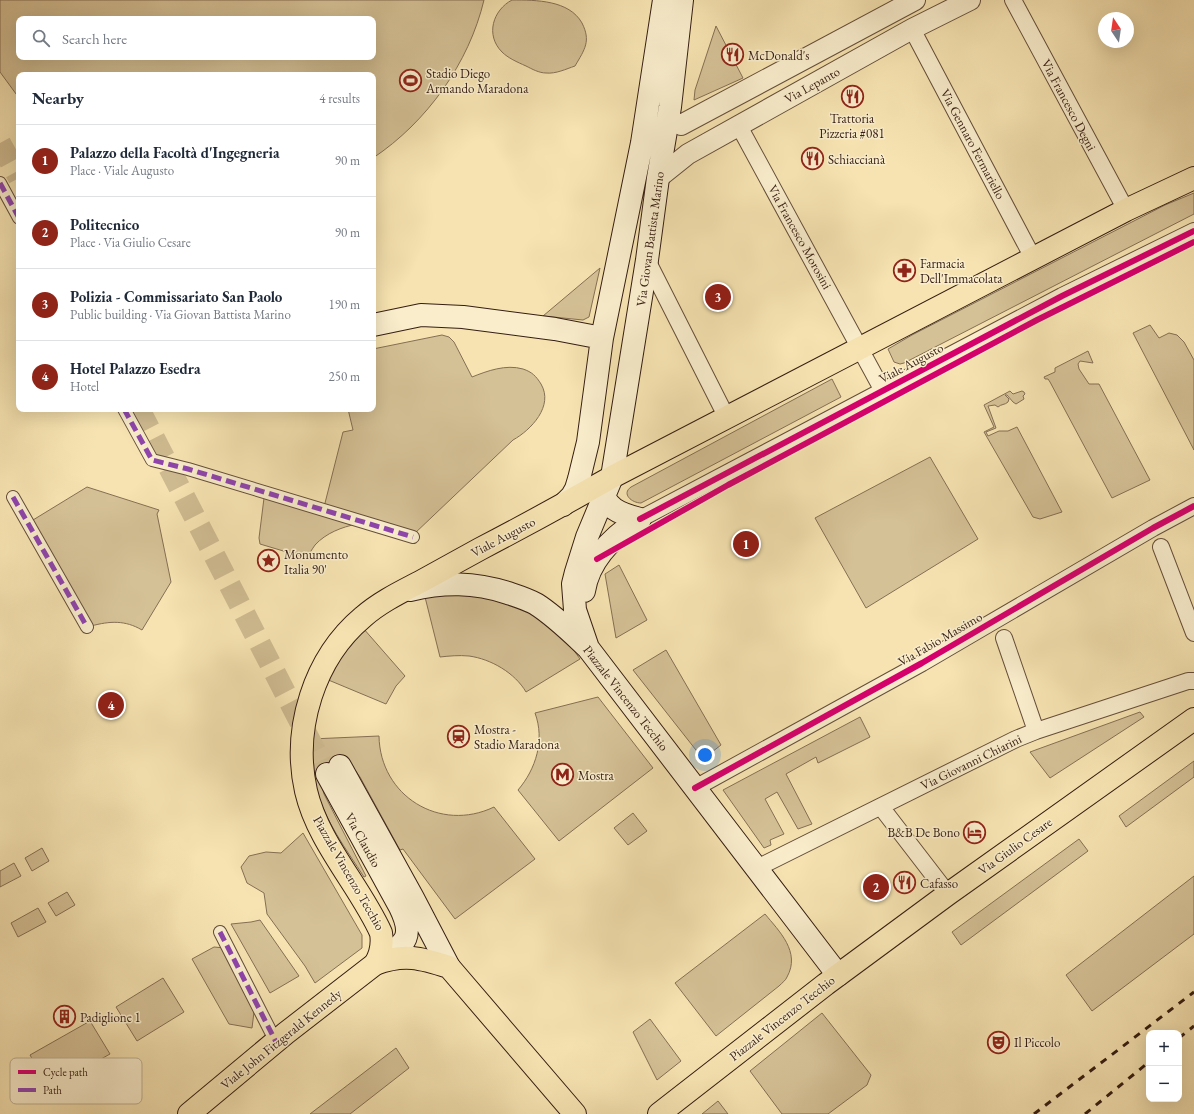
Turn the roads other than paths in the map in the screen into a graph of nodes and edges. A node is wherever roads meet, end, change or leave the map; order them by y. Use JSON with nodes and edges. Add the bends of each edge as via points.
{"nodes":[{"id":1,"x":664,"y":0,"type":"edge"},
{"id":2,"x":682,"y":0,"type":"edge"},
{"id":3,"x":970,"y":0,"type":"edge"},
{"id":4,"x":1013,"y":0,"type":"edge"},
{"id":5,"x":908,"y":1,"type":"edge"},
{"id":6,"x":939,"y":7,"type":"edge"},
{"id":7,"x":912,"y":29,"type":"junction"},
{"id":8,"x":675,"y":116,"type":"junction"},
{"id":9,"x":739,"y":126,"type":"junction"},
{"id":10,"x":658,"y":178,"type":"junction"},
{"id":11,"x":1194,"y":178,"type":"edge"},
{"id":12,"x":0,"y":183,"type":"edge"},
{"id":13,"x":1126,"y":210,"type":"junction"},
{"id":14,"x":16,"y":212,"type":"edge"},
{"id":15,"x":1194,"y":231,"type":"edge"},
{"id":16,"x":1033,"y":258,"type":"junction"},
{"id":17,"x":647,"y":260,"type":"junction"},
{"id":18,"x":376,"y":324,"type":"edge"},
{"id":19,"x":602,"y":338,"type":"junction"},
{"id":20,"x":860,"y":348,"type":"junction"},
{"id":21,"x":883,"y":391,"type":"junction"},
{"id":22,"x":126,"y":412,"type":"edge"},
{"id":23,"x":727,"y":418,"type":"junction"},
{"id":24,"x":588,"y":442,"type":"junction"},
{"id":25,"x":618,"y":443,"type":"junction"},
{"id":26,"x":651,"y":457,"type":"junction"},
{"id":27,"x":605,"y":487,"type":"junction"},
{"id":28,"x":13,"y":497,"type":"dead end"},
{"id":29,"x":563,"y":505,"type":"junction"},
{"id":30,"x":1194,"y":506,"type":"edge"},
{"id":31,"x":640,"y":518,"type":"junction"},
{"id":32,"x":413,"y":537,"type":"dead end"},
{"id":33,"x":587,"y":537,"type":"junction"},
{"id":34,"x":1161,"y":547,"type":"dead end"},
{"id":35,"x":394,"y":596,"type":"junction"},
{"id":36,"x":87,"y":627,"type":"dead end"},
{"id":37,"x":1194,"y":633,"type":"edge"},
{"id":38,"x":1004,"y":638,"type":"dead end"},
{"id":39,"x":585,"y":639,"type":"junction"},
{"id":40,"x":1194,"y":681,"type":"edge"},
{"id":41,"x":1194,"y":719,"type":"edge"},
{"id":42,"x":1036,"y":731,"type":"junction"},
{"id":43,"x":333,"y":770,"type":"tunnel mouth"},
{"id":44,"x":695,"y":788,"type":"junction"},
{"id":45,"x":881,"y":807,"type":"junction"},
{"id":46,"x":757,"y":868,"type":"junction"},
{"id":47,"x":948,"y":894,"type":"junction"},
{"id":48,"x":407,"y":902,"type":"junction"},
{"id":49,"x":374,"y":921,"type":"junction"},
{"id":50,"x":220,"y":932,"type":"dead end"},
{"id":51,"x":401,"y":946,"type":"junction"},
{"id":52,"x":375,"y":964,"type":"junction"},
{"id":53,"x":449,"y":967,"type":"junction"},
{"id":54,"x":838,"y":975,"type":"junction"},
{"id":55,"x":276,"y":1042,"type":"junction"},
{"id":56,"x":189,"y":1114,"type":"edge"},
{"id":57,"x":575,"y":1114,"type":"edge"},
{"id":58,"x":659,"y":1114,"type":"edge"}],
"edges":[{"from":1,"to":19,"type":"main road","name":"Via Giovan Battista Marino","via":[[642,143]]},
{"from":2,"to":8,"type":"main road","name":"Via Giovan Battista Marino"},
{"from":3,"to":6,"type":"street","name":"Via Lepanto"},
{"from":4,"to":13,"type":"street","name":"Via Francesco Degni"},
{"from":5,"to":8,"type":"street","name":"Via Lepanto"},
{"from":6,"to":7,"type":"street","name":"Via Lepanto"},
{"from":7,"to":9,"type":"street","name":"Via Lepanto"},
{"from":7,"to":16,"type":"street","name":"Via Gennaro Fermariello"},
{"from":8,"to":10,"type":"main road","name":"Via Giovan Battista Marino"},
{"from":9,"to":10,"type":"street","name":"Via Lepanto","via":[[688,154]]},
{"from":9,"to":20,"type":"street","name":"Via Francesco Morosini"},
{"from":10,"to":17,"type":"main road","name":"Via Giovan Battista Marino"},
{"from":11,"to":13,"type":"main road","name":"Viale Augusto"},
{"from":12,"to":14,"type":"street"},
{"from":13,"to":16,"type":"main road","name":"Viale Augusto"},
{"from":15,"to":21,"type":"street","name":"Viale Augusto","via":[[1062,296]]},
{"from":16,"to":20,"type":"main road","name":"Viale Augusto"},
{"from":17,"to":23,"type":"street"},
{"from":17,"to":25,"type":"main road","name":"Via Giovan Battista Marino"},
{"from":18,"to":19,"type":"main road","via":[[421,315],[463,317]]},
{"from":19,"to":24,"type":"main road","name":"Via Giovan Battista Marino"},
{"from":20,"to":21,"type":"street","name":"Via Francesco Morosini"},
{"from":20,"to":23,"type":"main road","name":"Viale Augusto"},
{"from":21,"to":31,"type":"street","name":"Viale Augusto"},
{"from":22,"to":32,"type":"street","via":[[152,460]]},
{"from":23,"to":26,"type":"main road","name":"Viale Augusto"},
{"from":24,"to":27,"type":"main road","name":"Via Giovan Battista Marino","via":[[592,467]]},
{"from":24,"to":29,"type":"main road","name":"Via Giovan Battista Marino","via":[[576,490]]},
{"from":25,"to":26,"type":"main road","via":[[624,453],[632,458]]},
{"from":25,"to":27,"type":"main road","name":"Via Giovan Battista Marino"},
{"from":26,"to":27,"type":"main road","name":"Viale Augusto"},
{"from":27,"to":29,"type":"main road","name":"Viale Augusto"},
{"from":27,"to":31,"type":"main road","name":"Via Giovan Battista Marino","via":[[615,510]]},
{"from":27,"to":33,"type":"main road"},
{"from":28,"to":36,"type":"street"},
{"from":29,"to":33,"type":"main road","via":[[577,509]]},
{"from":29,"to":35,"type":"main road","name":"Viale Augusto"},
{"from":30,"to":44,"type":"street","name":"Via Fabio Massimo","via":[[922,663]]},
{"from":31,"to":39,"type":"main road","name":"Viale Augusto","via":[[611,542],[589,573],[583,600]]},
{"from":33,"to":39,"type":"main road","via":[[573,584],[575,610]]},
{"from":34,"to":37,"type":"street"},
{"from":35,"to":39,"type":"main road","name":"Piazzale Vincenzo Tecchio","via":[[437,584],[469,584],[494,589],[536,604]]},
{"from":35,"to":49,"type":"main road","name":"Piazzale Vincenzo Tecchio","via":[[363,617],[346,634],[327,660],[312,693],[304,720],[302,741],[306,792],[316,820]]},
{"from":38,"to":42,"type":"street"},
{"from":39,"to":44,"type":"main road","name":"Piazzale Vincenzo Tecchio"},
{"from":40,"to":42,"type":"street","name":"Via Giovanni Chiarini"},
{"from":41,"to":47,"type":"main road","name":"Via Giulio Cesare"},
{"from":42,"to":45,"type":"street","name":"Via Giovanni Chiarini"},
{"from":43,"to":48,"type":"main road","name":"Via Claudio"},
{"from":44,"to":46,"type":"main road","name":"Piazzale Vincenzo Tecchio"},
{"from":45,"to":46,"type":"street","name":"Via Giovanni Chiarini"},
{"from":45,"to":47,"type":"street"},
{"from":46,"to":54,"type":"main road","name":"Piazzale Vincenzo Tecchio"},
{"from":47,"to":54,"type":"main road","name":"Via Giulio Cesare"},
{"from":48,"to":51,"type":"main road","via":[[408,931]]},
{"from":48,"to":53,"type":"main road","name":"Piazzale Vincenzo Tecchio"},
{"from":49,"to":51,"type":"main road","name":"Piazzale Vincenzo Tecchio","via":[[385,935]]},
{"from":49,"to":52,"type":"main road","via":[[381,933],[382,943]]},
{"from":50,"to":55,"type":"street"},
{"from":51,"to":52,"type":"main road","name":"Viale John Fitzgerald Kennedy"},
{"from":51,"to":53,"type":"main road","name":"Piazzale Vincenzo Tecchio"},
{"from":52,"to":53,"type":"main road","name":"Viale John Fitzgerald Kennedy","via":[[399,957],[415,957]]},
{"from":52,"to":55,"type":"main road","name":"Viale John Fitzgerald Kennedy"},
{"from":53,"to":57,"type":"main road","name":"Piazzale Vincenzo Tecchio"},
{"from":54,"to":58,"type":"main road","name":"Piazzale Vincenzo Tecchio"},
{"from":55,"to":56,"type":"main road","name":"Viale John Fitzgerald Kennedy"}]}
